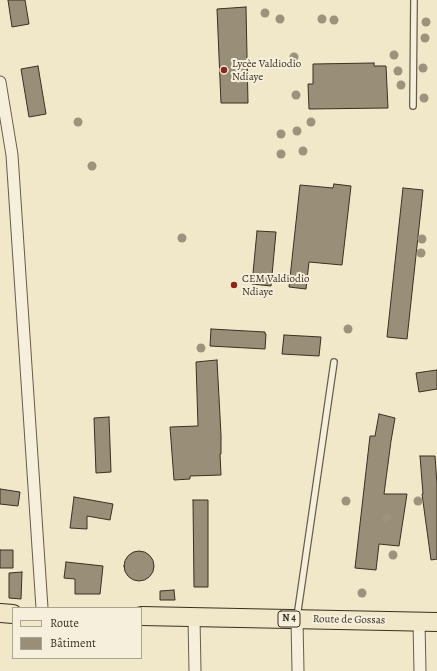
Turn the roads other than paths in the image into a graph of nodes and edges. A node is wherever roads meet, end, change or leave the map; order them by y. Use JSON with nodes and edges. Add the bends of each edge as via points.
{"nodes":[{"id":1,"x":414,"y":0,"type":"edge"},
{"id":2,"x":0,"y":82,"type":"edge"},
{"id":3,"x":412,"y":106,"type":"dead end"},
{"id":4,"x":4,"y":128,"type":"edge"},
{"id":5,"x":334,"y":362,"type":"dead end"},
{"id":6,"x":42,"y":607,"type":"edge"},
{"id":7,"x":0,"y":613,"type":"edge"},
{"id":8,"x":12,"y":614,"type":"edge"},
{"id":9,"x":142,"y":616,"type":"edge"},
{"id":10,"x":194,"y":617,"type":"junction"},
{"id":11,"x":297,"y":619,"type":"junction"},
{"id":12,"x":419,"y":622,"type":"junction"},
{"id":13,"x":437,"y":622,"type":"edge"},
{"id":14,"x":195,"y":671,"type":"edge"},
{"id":15,"x":298,"y":671,"type":"edge"},
{"id":16,"x":420,"y":671,"type":"edge"}],
"edges":[{"from":1,"to":3,"type":"lane"},
{"from":2,"to":4,"type":"street"},
{"from":4,"to":6,"type":"street","via":[[12,155]]},
{"from":5,"to":11,"type":"lane"},
{"from":7,"to":8,"type":"main road"},
{"from":9,"to":10,"type":"main road","name":"Route de Gossas","number":"N 4"},
{"from":10,"to":11,"type":"main road","name":"Route de Gossas","number":"N 4"},
{"from":10,"to":14,"type":"street"},
{"from":11,"to":12,"type":"main road","name":"Route de Gossas","number":"N 4"},
{"from":11,"to":15,"type":"street"},
{"from":12,"to":13,"type":"main road","name":"Route de Gossas","number":"N 4"},
{"from":12,"to":16,"type":"street"}]}
